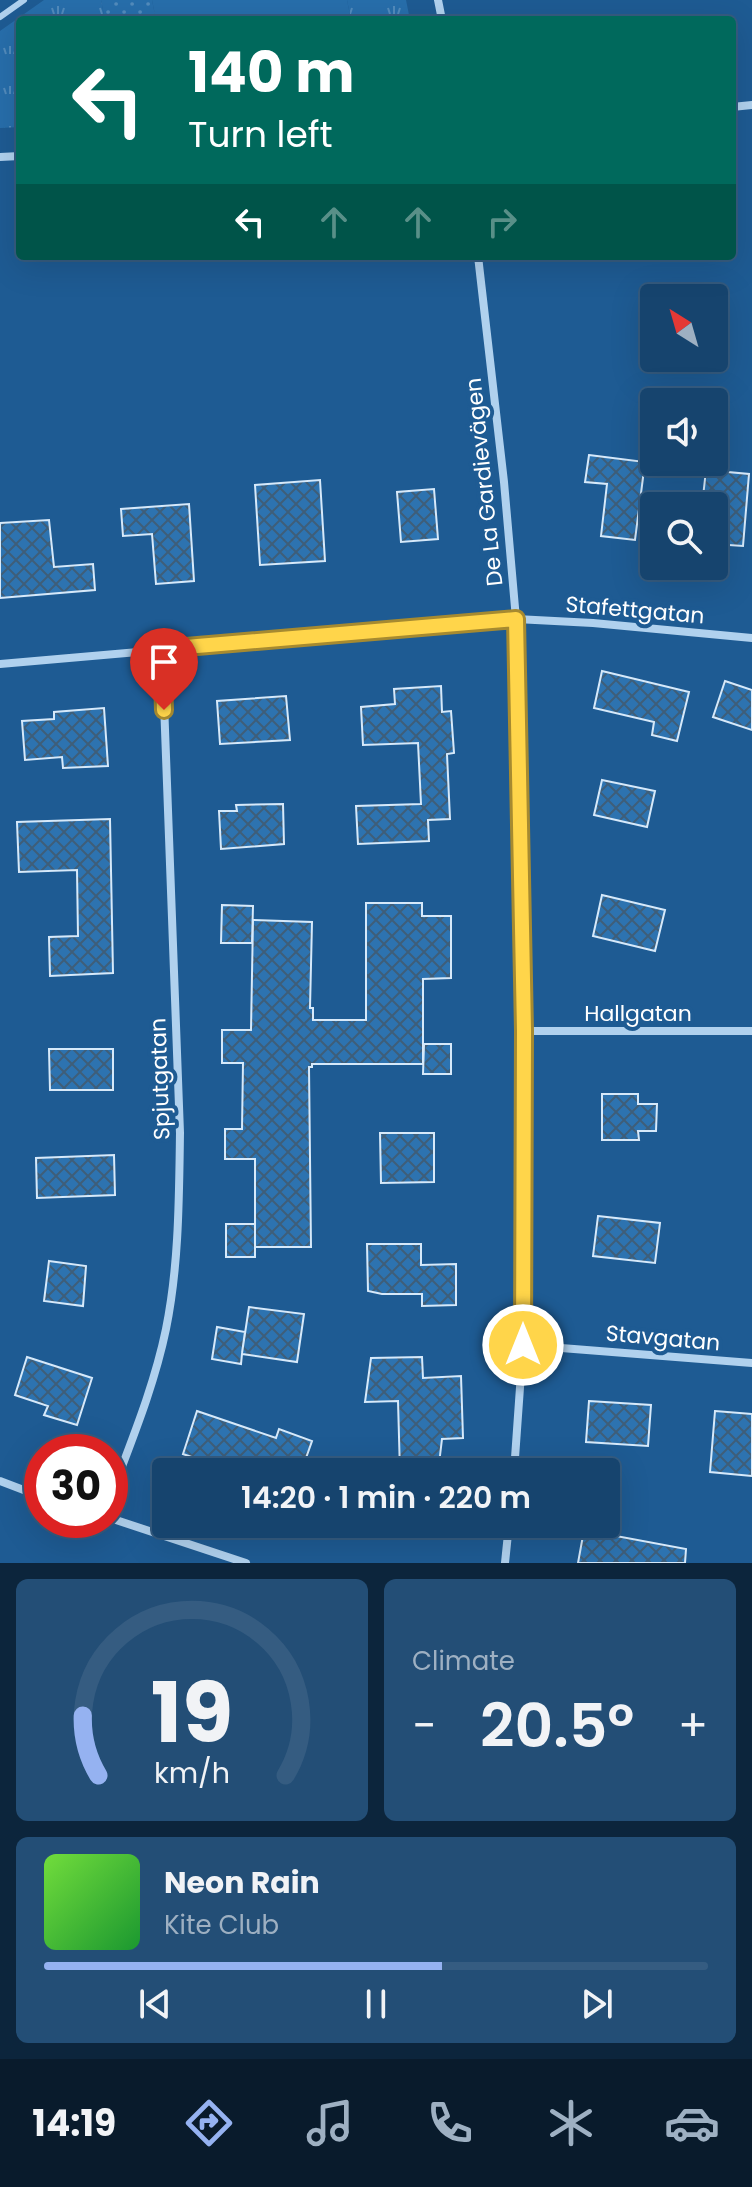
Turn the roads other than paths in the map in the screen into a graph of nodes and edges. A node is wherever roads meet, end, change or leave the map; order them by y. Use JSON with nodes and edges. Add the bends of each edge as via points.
{"nodes":[{"id":1,"x":24,"y":0,"type":"edge"},
{"id":2,"x":0,"y":17,"type":"edge"},
{"id":3,"x":478,"y":260,"type":"edge"},
{"id":4,"x":516,"y":619,"type":"junction"},
{"id":5,"x":752,"y":638,"type":"edge"},
{"id":6,"x":162,"y":649,"type":"junction"},
{"id":7,"x":0,"y":664,"type":"edge"},
{"id":8,"x":524,"y":1031,"type":"junction"},
{"id":9,"x":752,"y":1031,"type":"edge"},
{"id":10,"x":523,"y":1345,"type":"junction"},
{"id":11,"x":752,"y":1363,"type":"edge"},
{"id":12,"x":128,"y":1451,"type":"edge"},
{"id":13,"x":515,"y":1458,"type":"edge"},
{"id":14,"x":0,"y":1481,"type":"edge"},
{"id":15,"x":24,"y":1490,"type":"edge"},
{"id":16,"x":128,"y":1524,"type":"edge"},
{"id":17,"x":508,"y":1538,"type":"edge"},
{"id":18,"x":246,"y":1563,"type":"edge"},
{"id":19,"x":505,"y":1563,"type":"edge"}],
"edges":[{"from":1,"to":2,"type":"lane"},
{"from":3,"to":4,"type":"street","name":"De La Gardievägen"},
{"from":4,"to":5,"type":"street","name":"Stafettgatan"},
{"from":4,"to":6,"type":"street","name":"Stafettgatan"},
{"from":4,"to":8,"type":"street","name":"De La Gardievägen"},
{"from":6,"to":7,"type":"street","name":"Stafettgatan"},
{"from":6,"to":12,"type":"street","name":"Spjutgatan","via":[[179,1206],[166,1328],[149,1397]]},
{"from":8,"to":9,"type":"street","name":"Hallgatan"},
{"from":8,"to":10,"type":"street","name":"De La Gardievägen"},
{"from":10,"to":11,"type":"street","name":"Stavgatan"},
{"from":10,"to":13,"type":"street","name":"De La Gardievägen"},
{"from":14,"to":15,"type":"street"},
{"from":16,"to":18,"type":"street"},
{"from":17,"to":19,"type":"street"}]}
